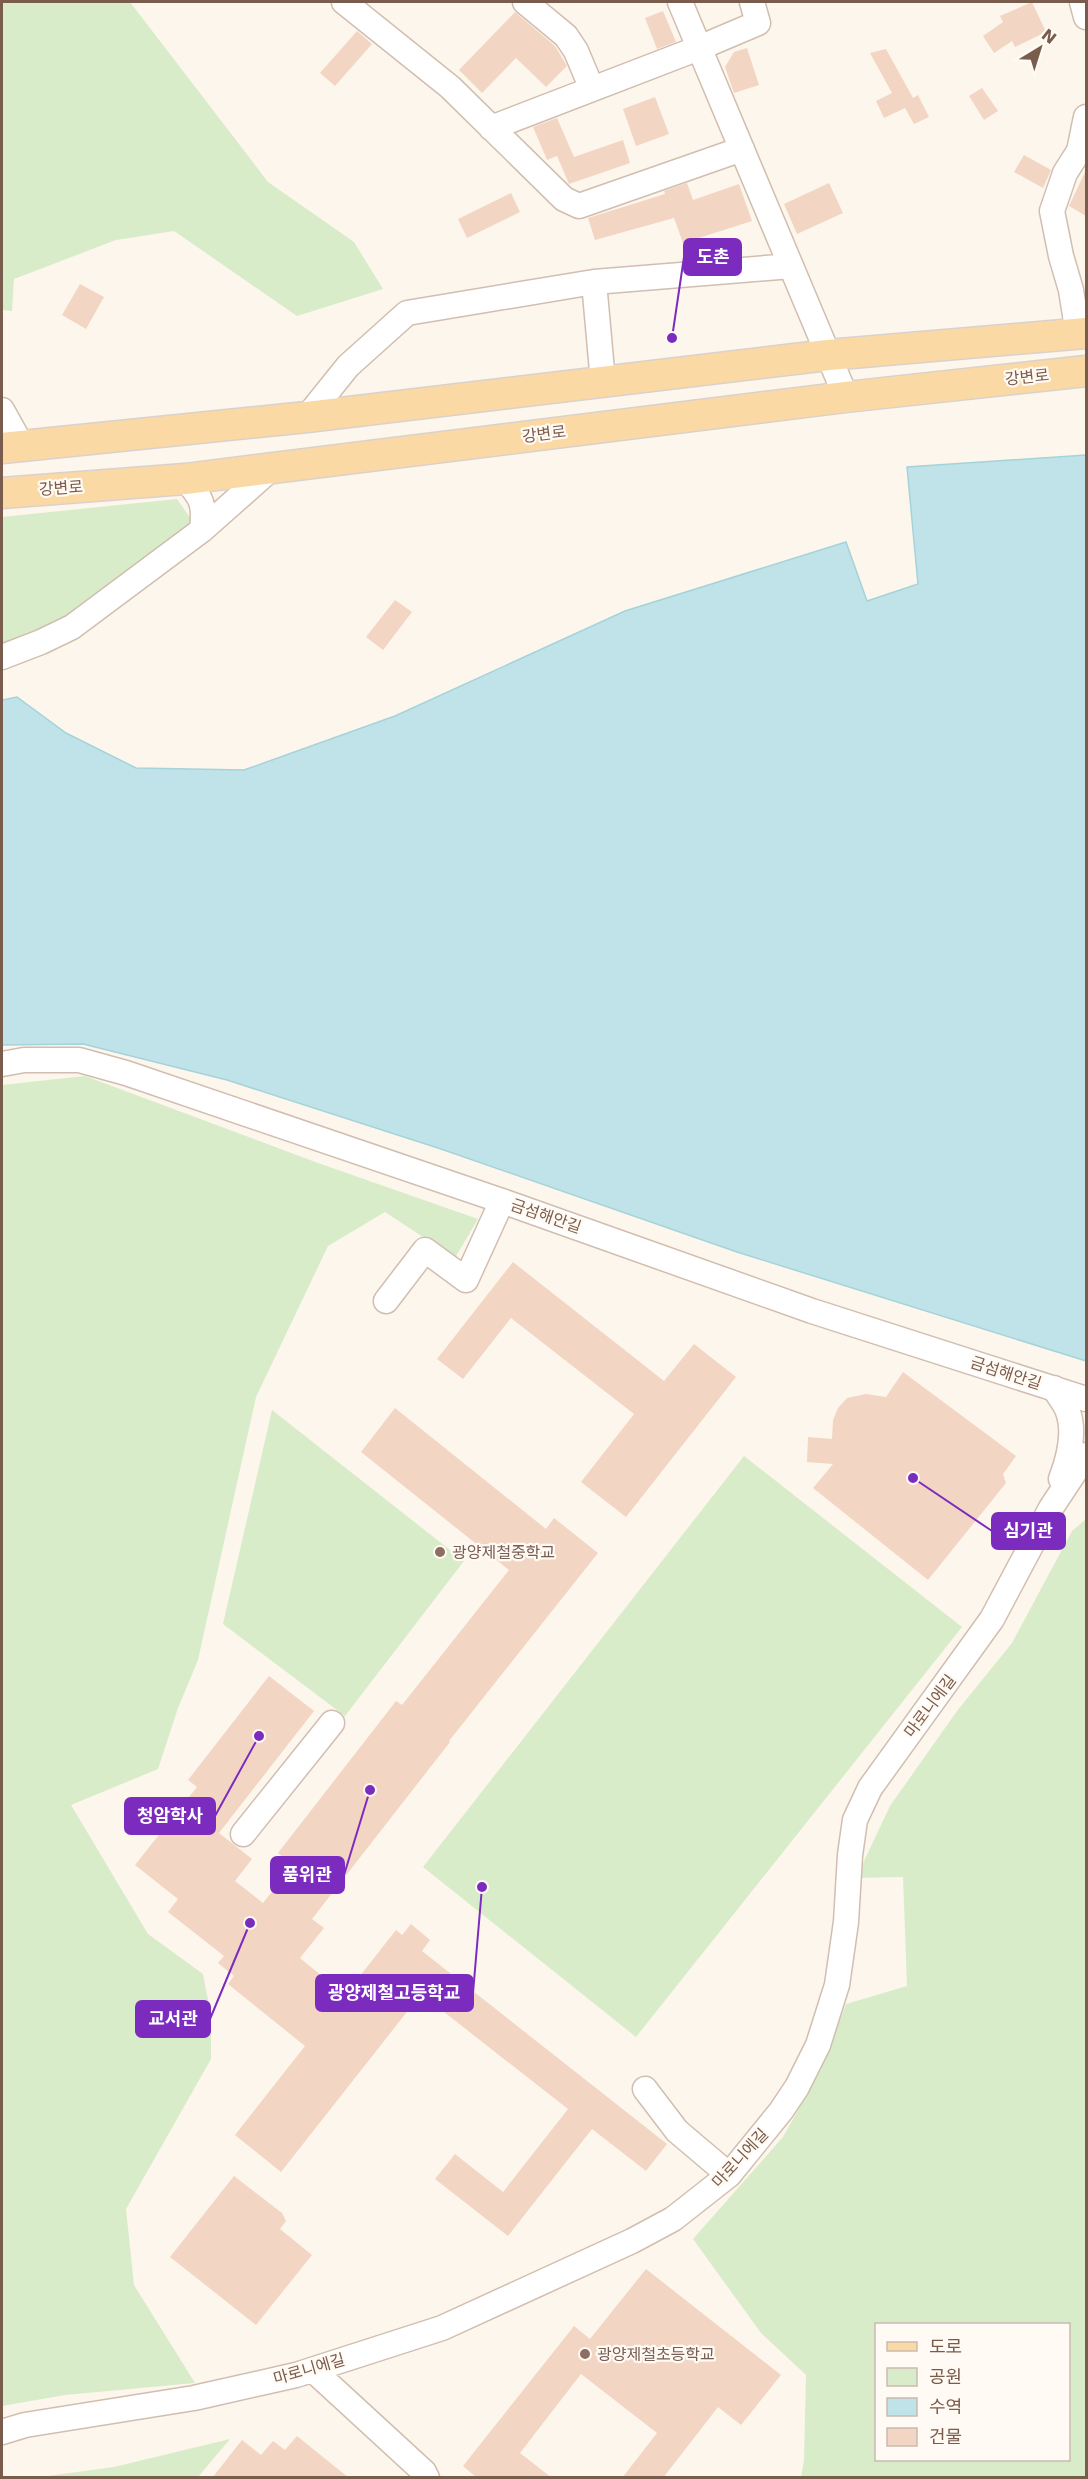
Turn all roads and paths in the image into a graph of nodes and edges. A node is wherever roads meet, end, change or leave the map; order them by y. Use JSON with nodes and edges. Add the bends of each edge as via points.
{"nodes":[{"id":1,"x":344,"y":2,"type":"edge"},
{"id":2,"x":525,"y":2,"type":"edge"},
{"id":3,"x":680,"y":2,"type":"edge"},
{"id":4,"x":752,"y":2,"type":"edge"},
{"id":5,"x":1082,"y":2,"type":"edge"},
{"id":6,"x":1086,"y":17,"type":"edge"},
{"id":7,"x":699,"y":48,"type":"junction"},
{"id":8,"x":592,"y":89,"type":"junction"},
{"id":9,"x":1086,"y":117,"type":"edge"},
{"id":10,"x":491,"y":128,"type":"junction"},
{"id":11,"x":742,"y":149,"type":"junction"},
{"id":12,"x":791,"y":266,"type":"junction"},
{"id":13,"x":594,"y":282,"type":"junction"},
{"id":14,"x":1082,"y":334,"type":"edge"},
{"id":15,"x":828,"y":355,"type":"junction"},
{"id":16,"x":1086,"y":371,"type":"edge"},
{"id":17,"x":603,"y":382,"type":"junction"},
{"id":18,"x":846,"y":397,"type":"junction"},
{"id":19,"x":2,"y":410,"type":"edge"},
{"id":20,"x":308,"y":417,"type":"junction"},
{"id":21,"x":12,"y":447,"type":"edge"},
{"id":22,"x":273,"y":468,"type":"junction"},
{"id":23,"x":184,"y":479,"type":"junction"},
{"id":24,"x":2,"y":493,"type":"edge"},
{"id":25,"x":202,"y":530,"type":"junction"},
{"id":26,"x":2,"y":657,"type":"edge"},
{"id":27,"x":2,"y":1064,"type":"edge"},
{"id":28,"x":502,"y":1201,"type":"junction"},
{"id":29,"x":386,"y":1300,"type":"dead end"},
{"id":30,"x":1054,"y":1388,"type":"junction"},
{"id":31,"x":1086,"y":1399,"type":"edge"},
{"id":32,"x":1086,"y":1455,"type":"edge"},
{"id":33,"x":1086,"y":1479,"type":"edge"},
{"id":34,"x":1051,"y":1509,"type":"junction"},
{"id":35,"x":332,"y":1723,"type":"dead end"},
{"id":36,"x":243,"y":1834,"type":"dead end"},
{"id":37,"x":645,"y":2089,"type":"dead end"},
{"id":38,"x":729,"y":2175,"type":"junction"},
{"id":39,"x":313,"y":2370,"type":"junction"},
{"id":40,"x":2,"y":2432,"type":"edge"},
{"id":41,"x":428,"y":2478,"type":"edge"}],
"edges":[{"from":1,"to":10,"type":"street","via":[[450,87]]},
{"from":2,"to":8,"type":"street","via":[[566,36]]},
{"from":3,"to":7,"type":"street"},
{"from":4,"to":7,"type":"street","via":[[758,23]]},
{"from":5,"to":6,"type":"street"},
{"from":7,"to":8,"type":"street"},
{"from":7,"to":11,"type":"street"},
{"from":8,"to":10,"type":"street"},
{"from":9,"to":14,"type":"street","via":[[1079,151],[1065,173],[1052,211]]},
{"from":10,"to":11,"type":"street","via":[[564,199],[579,206]]},
{"from":11,"to":12,"type":"street"},
{"from":12,"to":13,"type":"street"},
{"from":12,"to":15,"type":"street"},
{"from":13,"to":17,"type":"street"},
{"from":13,"to":20,"type":"street","via":[[407,313],[348,366]]},
{"from":14,"to":15,"type":"main road"},
{"from":15,"to":17,"type":"main road"},
{"from":15,"to":18,"type":"street"},
{"from":16,"to":18,"type":"main road","name":"강변로"},
{"from":17,"to":20,"type":"main road"},
{"from":18,"to":22,"type":"main road","name":"강변로"},
{"from":19,"to":21,"type":"street"},
{"from":20,"to":21,"type":"main road"},
{"from":22,"to":23,"type":"main road","name":"강변로"},
{"from":22,"to":25,"type":"street"},
{"from":23,"to":24,"type":"main road","name":"강변로"},
{"from":23,"to":25,"type":"street","via":[[199,494],[204,510]]},
{"from":25,"to":26,"type":"street","via":[[72,627]]},
{"from":27,"to":28,"type":"street","name":"금섬해안길","via":[[79,1060]]},
{"from":28,"to":29,"type":"street","via":[[466,1280],[425,1250]]},
{"from":28,"to":30,"type":"street","name":"금섬해안길","via":[[812,1311]]},
{"from":30,"to":31,"type":"street","name":"금섬해안길"},
{"from":30,"to":34,"type":"street","via":[[1067,1408],[1071,1454]]},
{"from":32,"to":34,"type":"street","name":"마로니에길"},
{"from":33,"to":34,"type":"street"},
{"from":34,"to":38,"type":"street","name":"마로니에길","via":[[992,1619],[870,1788],[855,1820],[837,1985],[818,2045],[798,2087]]},
{"from":35,"to":36,"type":"street"},
{"from":37,"to":38,"type":"street","via":[[677,2131]]},
{"from":38,"to":39,"type":"street","name":"마로니에길","via":[[674,2219],[632,2241],[442,2328]]},
{"from":39,"to":40,"type":"street","name":"마로니에길","via":[[194,2398]]},
{"from":39,"to":41,"type":"street"}]}
